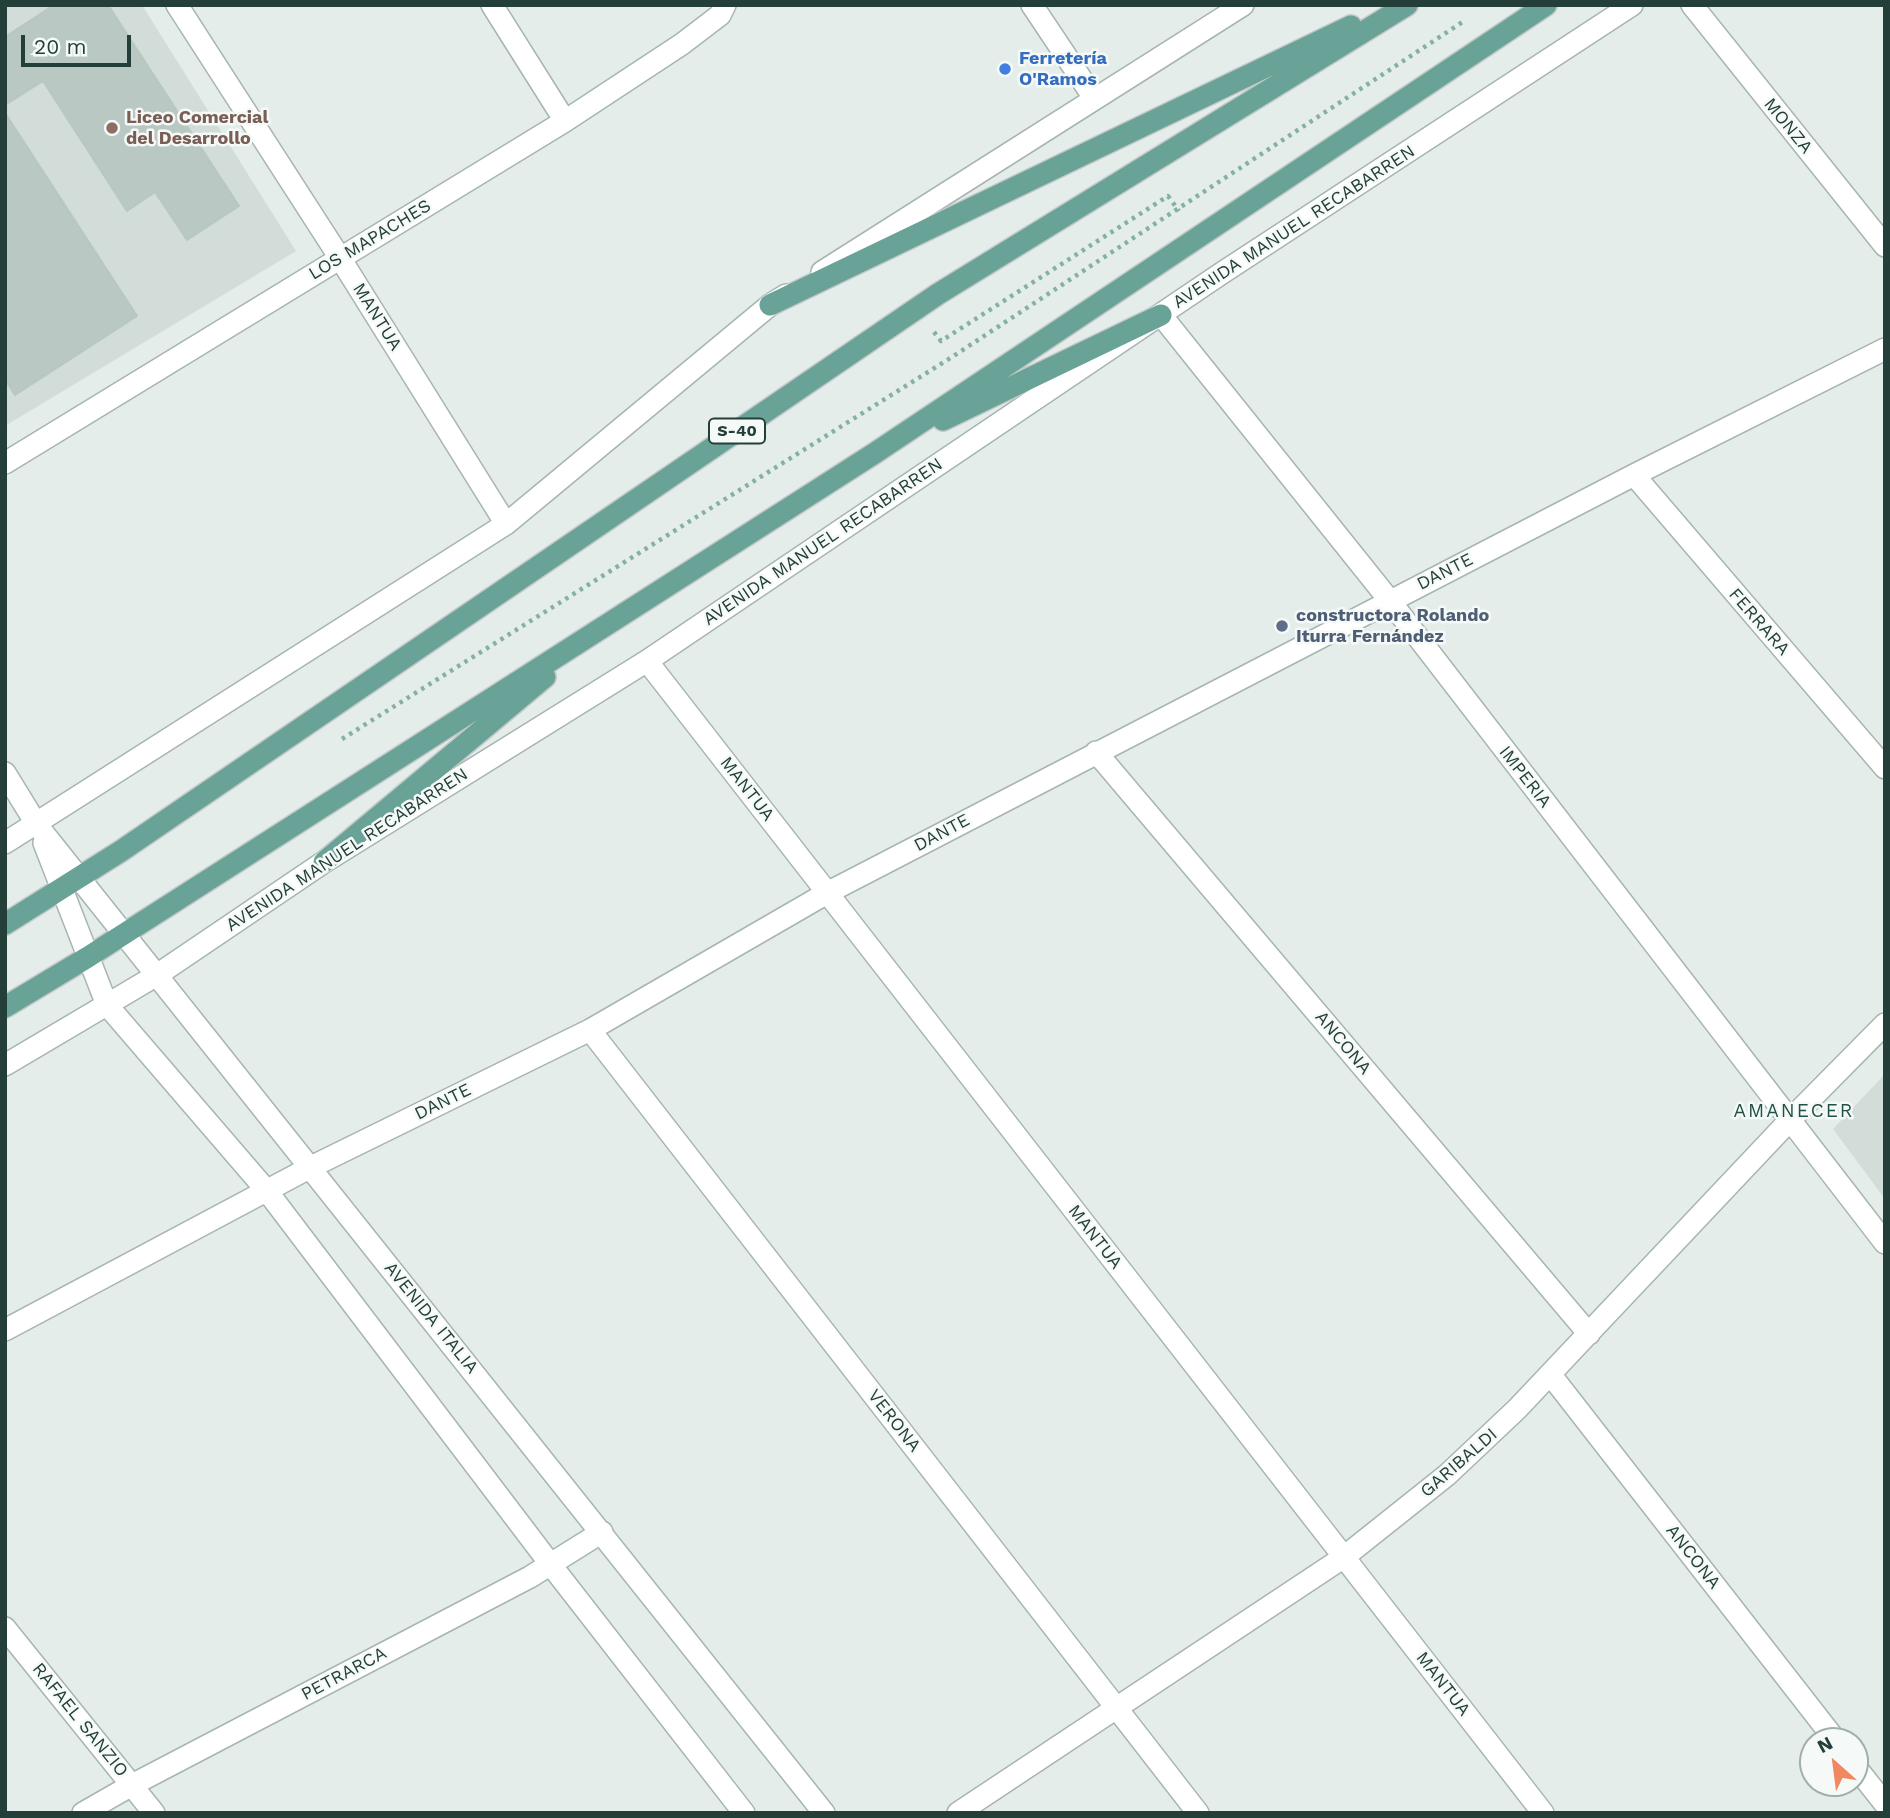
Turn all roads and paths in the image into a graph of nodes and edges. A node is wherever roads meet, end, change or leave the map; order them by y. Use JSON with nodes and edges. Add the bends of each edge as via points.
{"nodes":[{"id":1,"x":177,"y":5,"type":"edge"},
{"id":2,"x":492,"y":5,"type":"edge"},
{"id":3,"x":725,"y":5,"type":"edge"},
{"id":4,"x":1032,"y":5,"type":"edge"},
{"id":5,"x":1243,"y":5,"type":"edge"},
{"id":6,"x":1394,"y":5,"type":"edge"},
{"id":7,"x":1407,"y":5,"type":"edge"},
{"id":8,"x":1546,"y":5,"type":"edge"},
{"id":9,"x":1632,"y":5,"type":"edge"},
{"id":10,"x":1692,"y":5,"type":"edge"},
{"id":11,"x":1465,"y":20,"type":"dead end"},
{"id":12,"x":1094,"y":98,"type":"junction"},
{"id":13,"x":565,"y":121,"type":"junction"},
{"id":14,"x":1885,"y":246,"type":"edge"},
{"id":15,"x":340,"y":258,"type":"junction"},
{"id":16,"x":770,"y":305,"type":"junction"},
{"id":17,"x":1161,"y":315,"type":"junction"},
{"id":18,"x":1885,"y":349,"type":"edge"},
{"id":19,"x":875,"y":453,"type":"junction"},
{"id":20,"x":5,"y":463,"type":"edge"},
{"id":21,"x":1634,"y":475,"type":"junction"},
{"id":22,"x":506,"y":524,"type":"junction"},
{"id":23,"x":1390,"y":601,"type":"junction"},
{"id":24,"x":613,"y":620,"type":"junction"},
{"id":25,"x":647,"y":661,"type":"junction"},
{"id":26,"x":340,"y":740,"type":"dead end"},
{"id":27,"x":1097,"y":752,"type":"junction"},
{"id":28,"x":1885,"y":768,"type":"edge"},
{"id":29,"x":5,"y":773,"type":"edge"},
{"id":30,"x":37,"y":825,"type":"junction"},
{"id":31,"x":5,"y":843,"type":"edge"},
{"id":32,"x":324,"y":862,"type":"junction"},
{"id":33,"x":71,"y":883,"type":"junction"},
{"id":34,"x":827,"y":893,"type":"junction"},
{"id":35,"x":5,"y":924,"type":"edge"},
{"id":36,"x":124,"y":934,"type":"junction"},
{"id":37,"x":88,"y":957,"type":"junction"},
{"id":38,"x":157,"y":975,"type":"junction"},
{"id":39,"x":107,"y":1005,"type":"junction"},
{"id":40,"x":5,"y":1007,"type":"edge"},
{"id":41,"x":1885,"y":1024,"type":"edge"},
{"id":42,"x":590,"y":1030,"type":"junction"},
{"id":43,"x":5,"y":1065,"type":"edge"},
{"id":44,"x":1790,"y":1120,"type":"junction"},
{"id":45,"x":311,"y":1167,"type":"junction"},
{"id":46,"x":267,"y":1191,"type":"junction"},
{"id":47,"x":1885,"y":1243,"type":"edge"},
{"id":48,"x":5,"y":1330,"type":"edge"},
{"id":49,"x":1589,"y":1334,"type":"junction"},
{"id":50,"x":1550,"y":1374,"type":"junction"},
{"id":51,"x":602,"y":1532,"type":"junction"},
{"id":52,"x":1344,"y":1557,"type":"junction"},
{"id":53,"x":551,"y":1565,"type":"junction"},
{"id":54,"x":5,"y":1628,"type":"edge"},
{"id":55,"x":1116,"y":1708,"type":"junction"},
{"id":56,"x":1825,"y":1727,"type":"edge"},
{"id":57,"x":1869,"y":1784,"type":"edge"},
{"id":58,"x":132,"y":1785,"type":"junction"},
{"id":59,"x":1885,"y":1804,"type":"edge"},
{"id":60,"x":83,"y":1813,"type":"edge"},
{"id":61,"x":154,"y":1813,"type":"edge"},
{"id":62,"x":744,"y":1813,"type":"edge"},
{"id":63,"x":824,"y":1813,"type":"edge"},
{"id":64,"x":958,"y":1813,"type":"edge"},
{"id":65,"x":1198,"y":1813,"type":"edge"},
{"id":66,"x":1543,"y":1813,"type":"edge"}],
"edges":[{"from":1,"to":15,"type":"street","name":"MANTUA"},
{"from":2,"to":13,"type":"street"},
{"from":3,"to":13,"type":"street","name":"LOS MAPACHES","via":[[720,15],[682,44]]},
{"from":4,"to":12,"type":"street"},
{"from":5,"to":12,"type":"street"},
{"from":6,"to":16,"type":"main road"},
{"from":7,"to":33,"type":"main road","number":"S-40","via":[[937,293]]},
{"from":8,"to":19,"type":"main road"},
{"from":9,"to":17,"type":"street","name":"AVENIDA MANUEL RECABARREN"},
{"from":10,"to":14,"type":"street","name":"MONZA"},
{"from":11,"to":26,"type":"path","via":[[952,357]]},
{"from":12,"to":16,"type":"street"},
{"from":13,"to":15,"type":"street","name":"LOS MAPACHES"},
{"from":15,"to":20,"type":"street","name":"LOS MAPACHES"},
{"from":15,"to":22,"type":"street","name":"MANTUA"},
{"from":16,"to":22,"type":"street"},
{"from":17,"to":19,"type":"main road"},
{"from":17,"to":23,"type":"street","name":"IMPERIA"},
{"from":17,"to":25,"type":"street","name":"AVENIDA MANUEL RECABARREN"},
{"from":18,"to":21,"type":"street","name":"DANTE"},
{"from":19,"to":24,"type":"main road"},
{"from":21,"to":23,"type":"street","name":"DANTE"},
{"from":21,"to":28,"type":"street","name":"FERRARA"},
{"from":22,"to":30,"type":"street"},
{"from":23,"to":27,"type":"street","name":"DANTE"},
{"from":23,"to":44,"type":"street","name":"IMPERIA"},
{"from":24,"to":32,"type":"main road"},
{"from":24,"to":36,"type":"main road"},
{"from":25,"to":32,"type":"street","name":"AVENIDA MANUEL RECABARREN"},
{"from":25,"to":34,"type":"street","name":"MANTUA"},
{"from":27,"to":34,"type":"street","name":"DANTE"},
{"from":27,"to":49,"type":"street","name":"ANCONA"},
{"from":29,"to":30,"type":"street","name":"AVENIDA ITALIA"},
{"from":30,"to":31,"type":"street"},
{"from":30,"to":33,"type":"street","name":"AVENIDA ITALIA"},
{"from":32,"to":38,"type":"street","name":"AVENIDA MANUEL RECABARREN"},
{"from":33,"to":35,"type":"main road","number":"S-40"},
{"from":33,"to":36,"type":"street","name":"AVENIDA ITALIA"},
{"from":33,"to":37,"type":"street","name":"AVENIDA ITALIA"},
{"from":34,"to":42,"type":"street","name":"DANTE"},
{"from":34,"to":52,"type":"street","name":"MANTUA"},
{"from":36,"to":37,"type":"main road"},
{"from":36,"to":38,"type":"street","name":"AVENIDA ITALIA"},
{"from":37,"to":39,"type":"street","name":"AVENIDA ITALIA"},
{"from":37,"to":40,"type":"main road"},
{"from":38,"to":39,"type":"street","name":"AVENIDA MANUEL RECABARREN"},
{"from":38,"to":45,"type":"street","name":"AVENIDA ITALIA"},
{"from":39,"to":43,"type":"street","name":"AVENIDA MANUEL RECABARREN"},
{"from":39,"to":46,"type":"street","name":"AVENIDA ITALIA"},
{"from":41,"to":44,"type":"street","name":"GARIBALDI"},
{"from":42,"to":45,"type":"street","name":"DANTE"},
{"from":42,"to":55,"type":"street","name":"VERONA"},
{"from":44,"to":47,"type":"street","name":"IMPERIA"},
{"from":44,"to":49,"type":"street","name":"GARIBALDI"},
{"from":45,"to":46,"type":"street","name":"DANTE"},
{"from":45,"to":51,"type":"street","name":"AVENIDA ITALIA"},
{"from":46,"to":48,"type":"street","name":"DANTE"},
{"from":46,"to":53,"type":"street","name":"AVENIDA ITALIA"},
{"from":49,"to":50,"type":"street","name":"GARIBALDI"},
{"from":50,"to":52,"type":"street","name":"GARIBALDI","via":[[1457,1467]]},
{"from":50,"to":56,"type":"street","name":"ANCONA"},
{"from":51,"to":53,"type":"street","name":"PETRARCA"},
{"from":51,"to":63,"type":"street","name":"AVENIDA ITALIA"},
{"from":52,"to":55,"type":"street","name":"GARIBALDI"},
{"from":52,"to":66,"type":"street","name":"MANTUA"},
{"from":53,"to":58,"type":"street","name":"PETRARCA"},
{"from":53,"to":62,"type":"street","name":"AVENIDA ITALIA"},
{"from":54,"to":58,"type":"street","name":"RAFAEL SANZIO"},
{"from":55,"to":64,"type":"street","name":"GARIBALDI"},
{"from":55,"to":65,"type":"street","name":"VERONA"},
{"from":57,"to":59,"type":"street"},
{"from":58,"to":60,"type":"street","name":"PETRARCA"},
{"from":58,"to":61,"type":"street","name":"RAFAEL SANZIO"}]}
